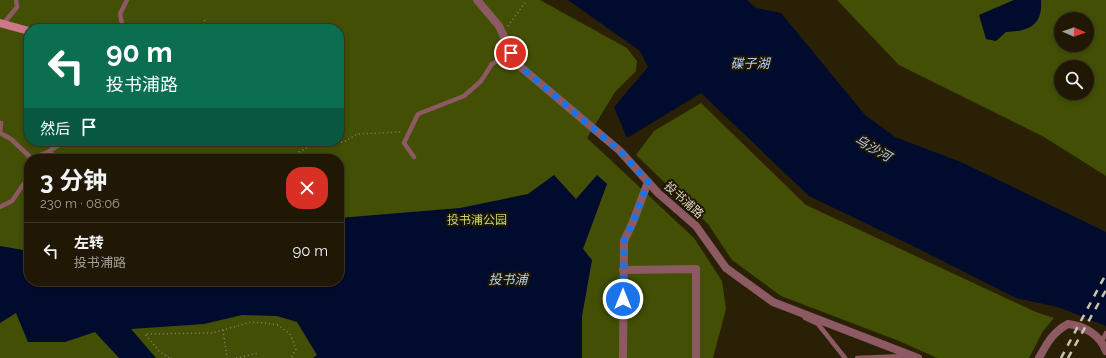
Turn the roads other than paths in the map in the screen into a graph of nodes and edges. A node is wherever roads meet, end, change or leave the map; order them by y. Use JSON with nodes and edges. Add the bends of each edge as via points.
{"nodes":[{"id":1,"x":16,"y":0,"type":"edge"},
{"id":2,"x":126,"y":0,"type":"edge"},
{"id":3,"x":477,"y":0,"type":"edge"},
{"id":4,"x":2,"y":23,"type":"edge"},
{"id":5,"x":123,"y":24,"type":"edge"},
{"id":6,"x":24,"y":30,"type":"edge"},
{"id":7,"x":511,"y":53,"type":"junction"},
{"id":8,"x":1,"y":123,"type":"dead end"},
{"id":9,"x":58,"y":146,"type":"edge"},
{"id":10,"x":48,"y":152,"type":"junction"},
{"id":11,"x":27,"y":154,"type":"edge"},
{"id":12,"x":42,"y":154,"type":"edge"},
{"id":13,"x":52,"y":154,"type":"edge"},
{"id":14,"x":414,"y":157,"type":"dead end"},
{"id":15,"x":648,"y":182,"type":"junction"},
{"id":16,"x":24,"y":183,"type":"edge"},
{"id":17,"x":0,"y":207,"type":"edge"},
{"id":18,"x":623,"y":270,"type":"junction"},
{"id":19,"x":773,"y":302,"type":"junction"},
{"id":20,"x":1106,"y":333,"type":"edge"},
{"id":21,"x":1102,"y":341,"type":"junction"},
{"id":22,"x":1106,"y":351,"type":"edge"},
{"id":23,"x":916,"y":357,"type":"edge"},
{"id":24,"x":623,"y":358,"type":"edge"},
{"id":25,"x":696,"y":358,"type":"edge"},
{"id":26,"x":845,"y":358,"type":"edge"},
{"id":27,"x":857,"y":358,"type":"edge"},
{"id":28,"x":1039,"y":358,"type":"edge"}],
"edges":[{"from":1,"to":4,"type":"lane","via":[[17,7]]},
{"from":2,"to":5,"type":"lane","via":[[120,14]]},
{"from":3,"to":7,"type":"street","name":"投书浦路","via":[[499,26]]},
{"from":4,"to":6,"type":"main road"},
{"from":7,"to":14,"type":"lane","via":[[492,64],[482,81],[464,96],[418,114],[404,143]]},
{"from":7,"to":15,"type":"street","name":"投书浦路","via":[[516,63],[620,151]]},
{"from":8,"to":11,"type":"lane","via":[[0,133],[11,139]]},
{"from":9,"to":10,"type":"lane"},
{"from":10,"to":12,"type":"lane"},
{"from":10,"to":13,"type":"lane"},
{"from":15,"to":18,"type":"street","via":[[624,241]]},
{"from":15,"to":19,"type":"street","name":"投书浦路","via":[[696,226],[726,268]]},
{"from":16,"to":17,"type":"lane","via":[[12,201]]},
{"from":18,"to":24,"type":"street"},
{"from":18,"to":25,"type":"street","via":[[696,270]]},
{"from":19,"to":23,"type":"street","name":"投书浦路"},
{"from":19,"to":26,"type":"lane","via":[[818,324]]},
{"from":20,"to":21,"type":"lane"},
{"from":21,"to":22,"type":"street"},
{"from":21,"to":28,"type":"street","via":[[1094,333],[1068,324],[1049,338]]},
{"from":23,"to":27,"type":"lane"}]}
